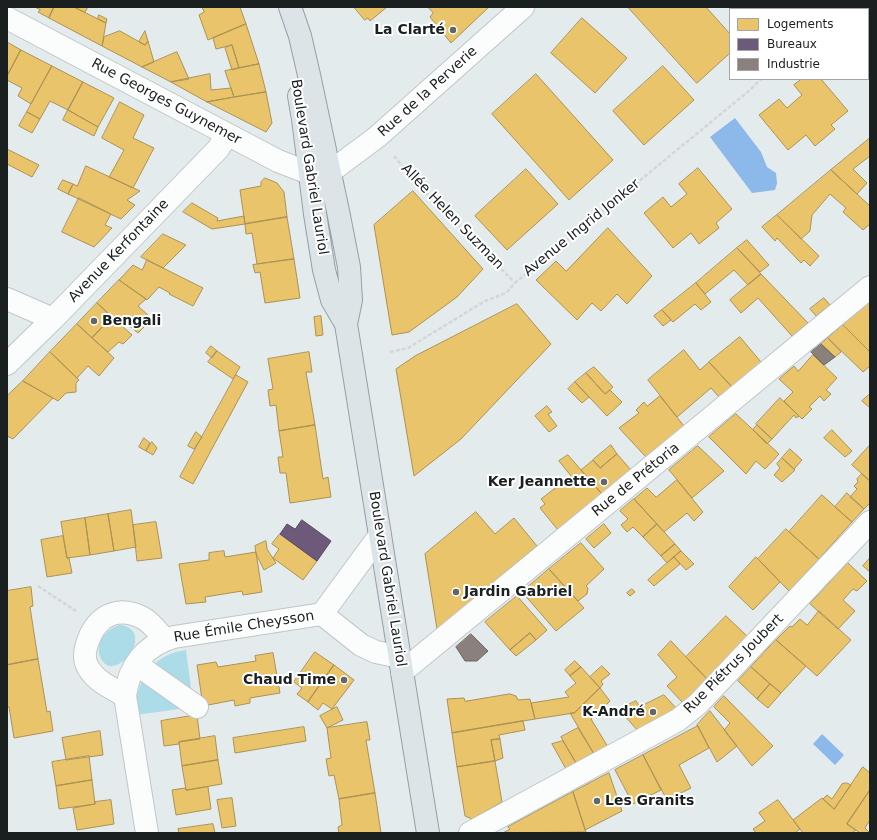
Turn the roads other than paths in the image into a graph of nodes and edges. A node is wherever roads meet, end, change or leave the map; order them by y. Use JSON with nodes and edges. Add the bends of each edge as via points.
{"nodes":[{"id":1,"x":277,"y":7,"type":"edge"},
{"id":2,"x":290,"y":7,"type":"edge"},
{"id":3,"x":523,"y":7,"type":"edge"},
{"id":4,"x":7,"y":18,"type":"edge"},
{"id":5,"x":227,"y":135,"type":"junction"},
{"id":6,"x":320,"y":172,"type":"junction"},
{"id":7,"x":870,"y":286,"type":"edge"},
{"id":8,"x":7,"y":299,"type":"edge"},
{"id":9,"x":54,"y":319,"type":"junction"},
{"id":10,"x":7,"y":364,"type":"edge"},
{"id":11,"x":870,"y":522,"type":"edge"},
{"id":12,"x":380,"y":535,"type":"junction"},
{"id":13,"x":322,"y":614,"type":"junction"},
{"id":14,"x":165,"y":640,"type":"junction"},
{"id":15,"x":136,"y":664,"type":"junction"},
{"id":16,"x":401,"y":665,"type":"junction"},
{"id":17,"x":126,"y":696,"type":"junction"},
{"id":18,"x":197,"y":707,"type":"dead end"},
{"id":19,"x":147,"y":833,"type":"edge"},
{"id":20,"x":428,"y":833,"type":"edge"},
{"id":21,"x":470,"y":833,"type":"edge"}],
"edges":[{"from":1,"to":6,"type":"main road","name":"Boulevard Gabriel Lauriol","via":[[296,77],[303,119]]},
{"from":2,"to":6,"type":"main road","name":"Boulevard Gabriel Lauriol","via":[[303,49]]},
{"from":3,"to":6,"type":"street","name":"Rue de la Perverie","via":[[377,137]]},
{"from":4,"to":5,"type":"street","name":"Rue Georges Guynemer"},
{"from":5,"to":6,"type":"street","name":"Rue Georges Guynemer","via":[[282,163]]},
{"from":5,"to":9,"type":"street","name":"Avenue Kerfontaine","via":[[218,149]]},
{"from":6,"to":12,"type":"main road","name":"Boulevard Gabriel Lauriol","via":[[315,214],[324,270],[332,300],[346,324]]},
{"from":7,"to":16,"type":"street","name":"Rue de Prétoria"},
{"from":8,"to":9,"type":"street"},
{"from":9,"to":10,"type":"street","name":"Avenue Kerfontaine"},
{"from":11,"to":21,"type":"street","name":"Rue Piétrus Joubert","via":[[698,704],[678,720]]},
{"from":12,"to":13,"type":"street","name":"Rue Émile Cheysson"},
{"from":12,"to":16,"type":"main road","name":"Boulevard Gabriel Lauriol"},
{"from":13,"to":14,"type":"street","name":"Rue Émile Cheysson"},
{"from":13,"to":16,"type":"street","name":"Rue Émile Cheysson","via":[[361,645]]},
{"from":14,"to":15,"type":"street","name":"Rue Émile Cheysson","via":[[143,654]]},
{"from":14,"to":17,"type":"street","name":"Rue Émile Cheysson","via":[[143,618],[130,614],[117,612],[104,617],[93,628],[86,644],[86,663],[99,680]]},
{"from":15,"to":17,"type":"street","name":"Rue Émile Cheysson","via":[[127,684]]},
{"from":15,"to":18,"type":"street"},
{"from":16,"to":20,"type":"main road","name":"Boulevard Gabriel Lauriol"},
{"from":17,"to":19,"type":"street"}]}
